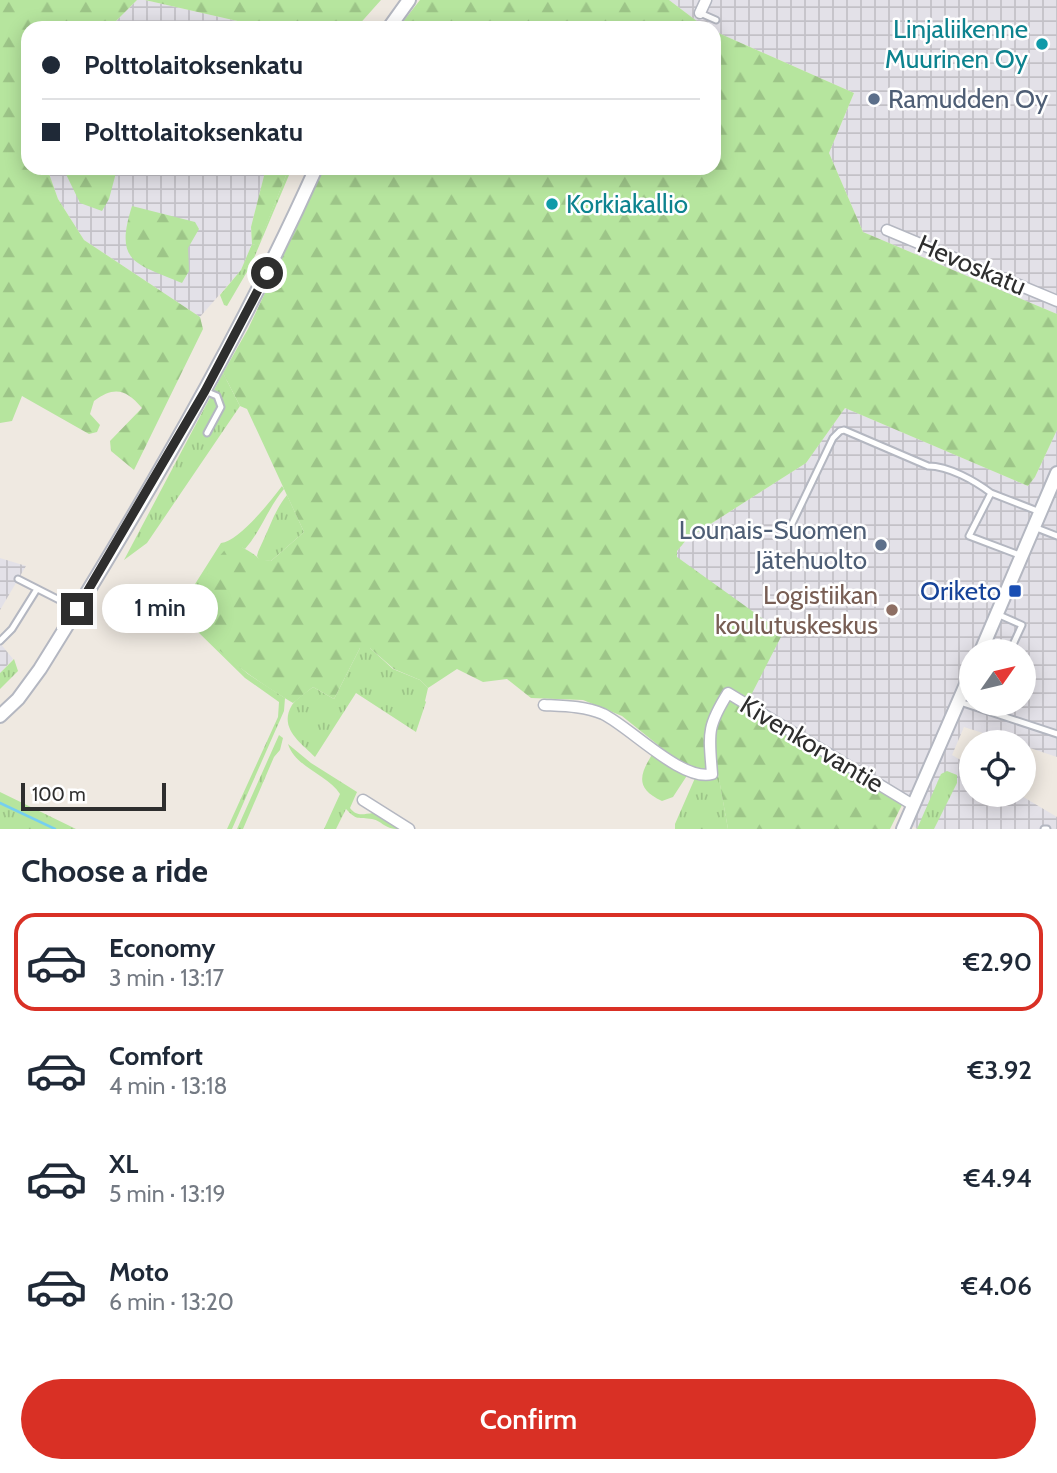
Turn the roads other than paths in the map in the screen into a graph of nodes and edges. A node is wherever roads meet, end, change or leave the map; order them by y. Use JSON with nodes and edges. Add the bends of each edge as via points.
{"nodes":[{"id":1,"x":409,"y":0,"type":"edge"},
{"id":2,"x":706,"y":0,"type":"edge"},
{"id":3,"x":700,"y":13,"type":"joint"},
{"id":4,"x":716,"y":20,"type":"dead end"},
{"id":5,"x":394,"y":21,"type":"edge"},
{"id":6,"x":313,"y":175,"type":"edge"},
{"id":7,"x":887,"y":230,"type":"dead end"},
{"id":8,"x":1057,"y":301,"type":"edge"},
{"id":9,"x":205,"y":391,"type":"junction"},
{"id":10,"x":207,"y":433,"type":"dead end"},
{"id":11,"x":1057,"y":473,"type":"edge"},
{"id":12,"x":991,"y":493,"type":"junction"},
{"id":13,"x":1040,"y":512,"type":"junction"},
{"id":14,"x":1034,"y":527,"type":"junction"},
{"id":15,"x":789,"y":530,"type":"dead end"},
{"id":16,"x":1057,"y":536,"type":"edge"},
{"id":17,"x":1022,"y":555,"type":"junction"},
{"id":18,"x":18,"y":579,"type":"dead end"},
{"id":19,"x":37,"y":589,"type":"junction"},
{"id":20,"x":77,"y":609,"type":"junction"},
{"id":21,"x":997,"y":614,"type":"junction"},
{"id":22,"x":986,"y":639,"type":"edge"},
{"id":23,"x":1016,"y":639,"type":"edge"},
{"id":24,"x":0,"y":641,"type":"edge"},
{"id":25,"x":959,"y":702,"type":"edge"},
{"id":26,"x":544,"y":705,"type":"dead end"},
{"id":27,"x":0,"y":716,"type":"edge"},
{"id":28,"x":1000,"y":716,"type":"edge"},
{"id":29,"x":1057,"y":734,"type":"edge"},
{"id":30,"x":363,"y":800,"type":"dead end"},
{"id":31,"x":914,"y":805,"type":"junction"},
{"id":32,"x":409,"y":829,"type":"edge"},
{"id":33,"x":903,"y":829,"type":"edge"}],
"edges":[{"from":1,"to":5,"type":"street"},
{"from":2,"to":3,"type":"street"},
{"from":3,"to":4,"type":"lane"},
{"from":6,"to":9,"type":"street"},
{"from":7,"to":8,"type":"street","name":"Hevoskatu"},
{"from":9,"to":10,"type":"lane","via":[[217,396],[221,407]]},
{"from":9,"to":20,"type":"street"},
{"from":11,"to":13,"type":"street"},
{"from":12,"to":13,"type":"lane"},
{"from":12,"to":15,"type":"lane","via":[[938,466],[928,466],[844,430],[833,438]]},
{"from":12,"to":17,"type":"lane","via":[[969,536]]},
{"from":13,"to":14,"type":"street"},
{"from":14,"to":16,"type":"lane"},
{"from":14,"to":17,"type":"street"},
{"from":17,"to":21,"type":"street"},
{"from":18,"to":19,"type":"lane"},
{"from":19,"to":20,"type":"lane"},
{"from":19,"to":24,"type":"lane"},
{"from":20,"to":27,"type":"street","via":[[30,683]]},
{"from":21,"to":22,"type":"street"},
{"from":21,"to":23,"type":"lane","via":[[1022,625]]},
{"from":25,"to":31,"type":"street"},
{"from":26,"to":31,"type":"street","name":"Kivenkorvantie","via":[[585,708],[619,722],[665,757],[706,776],[712,774],[711,721],[728,693]]},
{"from":28,"to":29,"type":"lane"},
{"from":30,"to":32,"type":"street"},
{"from":31,"to":33,"type":"street"}]}
